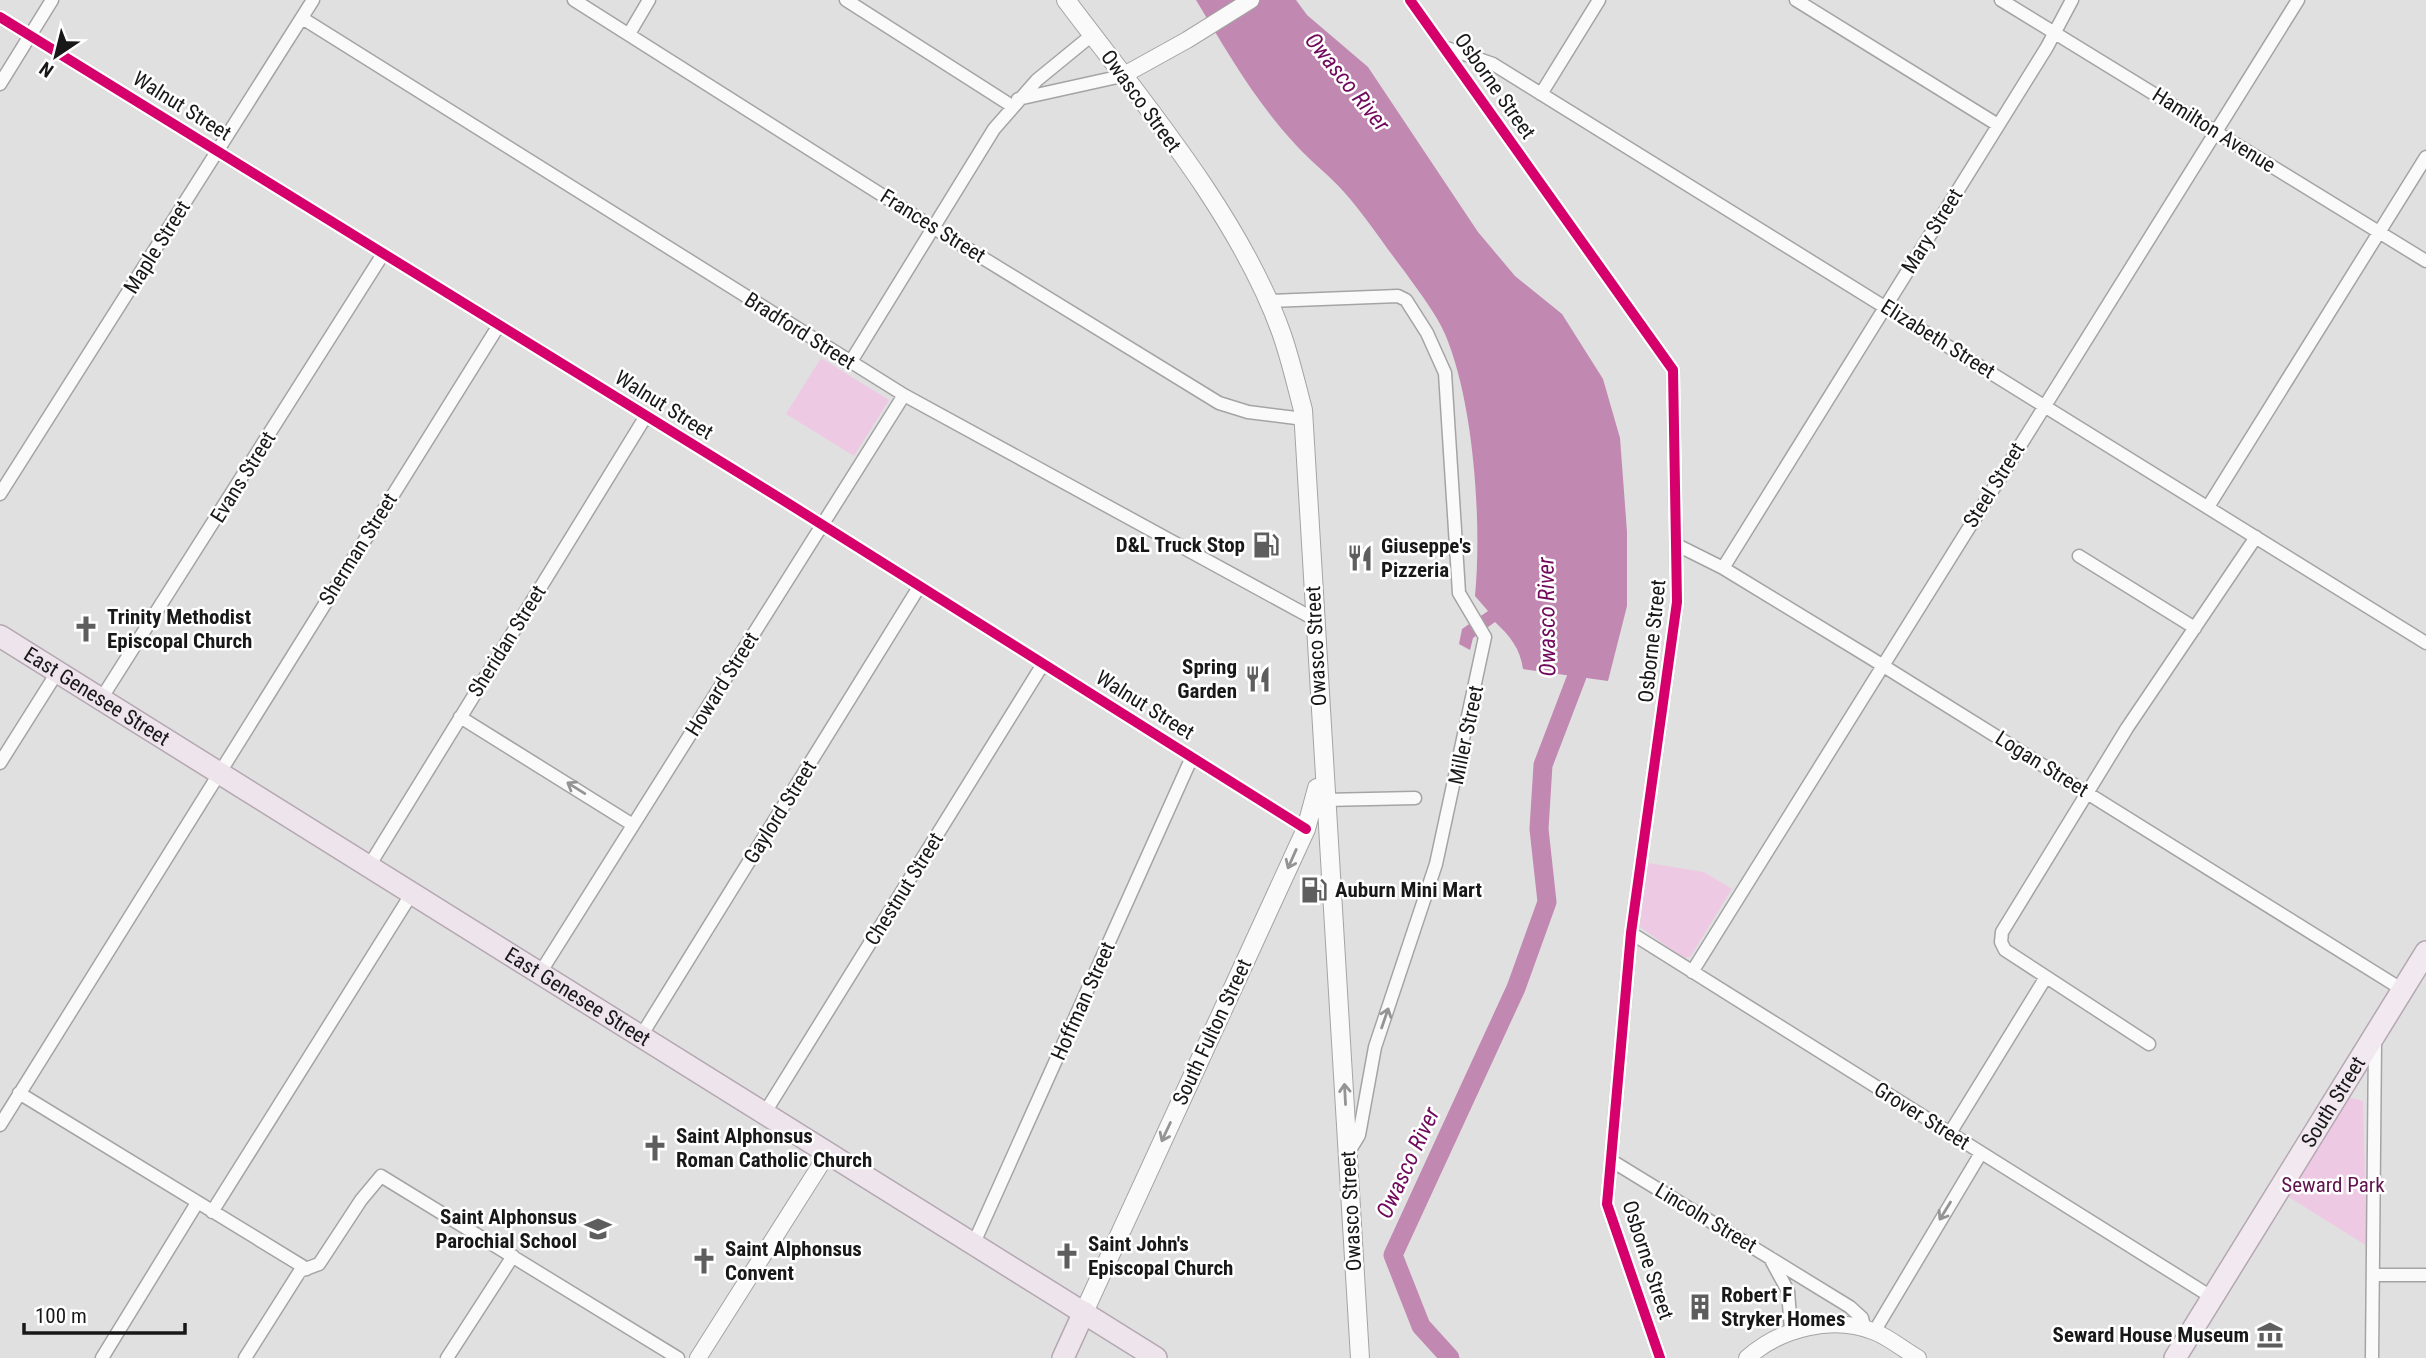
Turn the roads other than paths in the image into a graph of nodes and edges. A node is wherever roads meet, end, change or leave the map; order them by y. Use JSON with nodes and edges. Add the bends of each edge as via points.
{"nodes":[{"id":1,"x":52,"y":0,"type":"edge"},
{"id":2,"x":313,"y":0,"type":"edge"},
{"id":3,"x":574,"y":0,"type":"edge"},
{"id":4,"x":649,"y":0,"type":"edge"},
{"id":5,"x":846,"y":0,"type":"edge"},
{"id":6,"x":1066,"y":0,"type":"edge"},
{"id":7,"x":1251,"y":0,"type":"edge"},
{"id":8,"x":1410,"y":0,"type":"edge"},
{"id":9,"x":1599,"y":0,"type":"edge"},
{"id":10,"x":1796,"y":0,"type":"edge"},
{"id":11,"x":2001,"y":0,"type":"edge"},
{"id":12,"x":2072,"y":0,"type":"edge"},
{"id":13,"x":2298,"y":0,"type":"edge"},
{"id":14,"x":0,"y":17,"type":"edge"},
{"id":15,"x":302,"y":18,"type":"junction"},
{"id":16,"x":2055,"y":33,"type":"junction"},
{"id":17,"x":629,"y":34,"type":"junction"},
{"id":18,"x":30,"y":35,"type":"junction"},
{"id":19,"x":1092,"y":35,"type":"junction"},
{"id":20,"x":1444,"y":47,"type":"junction"},
{"id":21,"x":1122,"y":76,"type":"junction"},
{"id":22,"x":0,"y":84,"type":"edge"},
{"id":23,"x":1541,"y":94,"type":"junction"},
{"id":24,"x":1015,"y":102,"type":"junction"},
{"id":25,"x":1998,"y":125,"type":"junction"},
{"id":26,"x":2215,"y":131,"type":"junction"},
{"id":27,"x":218,"y":151,"type":"junction"},
{"id":28,"x":2426,"y":157,"type":"edge"},
{"id":29,"x":934,"y":228,"type":"junction"},
{"id":30,"x":2380,"y":232,"type":"junction"},
{"id":31,"x":383,"y":254,"type":"junction"},
{"id":32,"x":2426,"y":261,"type":"edge"},
{"id":33,"x":1268,"y":301,"type":"junction"},
{"id":34,"x":1885,"y":306,"type":"junction"},
{"id":35,"x":499,"y":326,"type":"junction"},
{"id":36,"x":850,"y":363,"type":"junction"},
{"id":37,"x":904,"y":395,"type":"junction"},
{"id":38,"x":2044,"y":405,"type":"junction"},
{"id":39,"x":646,"y":416,"type":"junction"},
{"id":40,"x":1304,"y":419,"type":"junction"},
{"id":41,"x":0,"y":494,"type":"edge"},
{"id":42,"x":2208,"y":507,"type":"junction"},
{"id":43,"x":821,"y":526,"type":"junction"},
{"id":44,"x":2256,"y":537,"type":"junction"},
{"id":45,"x":1677,"y":545,"type":"junction"},
{"id":46,"x":2079,"y":556,"type":"dead end"},
{"id":47,"x":1723,"y":568,"type":"junction"},
{"id":48,"x":919,"y":587,"type":"junction"},
{"id":49,"x":1314,"y":619,"type":"junction"},
{"id":50,"x":2195,"y":628,"type":"junction"},
{"id":51,"x":0,"y":636,"type":"edge"},
{"id":52,"x":2426,"y":643,"type":"edge"},
{"id":53,"x":1043,"y":664,"type":"junction"},
{"id":54,"x":1882,"y":667,"type":"junction"},
{"id":55,"x":58,"y":671,"type":"junction"},
{"id":56,"x":101,"y":699,"type":"junction"},
{"id":57,"x":460,"y":717,"type":"junction"},
{"id":58,"x":1321,"y":746,"type":"junction"},
{"id":59,"x":1192,"y":757,"type":"junction"},
{"id":60,"x":0,"y":763,"type":"edge"},
{"id":61,"x":219,"y":773,"type":"junction"},
{"id":62,"x":2087,"y":792,"type":"junction"},
{"id":63,"x":1416,"y":798,"type":"dead end"},
{"id":64,"x":1324,"y":800,"type":"junction"},
{"id":65,"x":633,"y":825,"type":"junction"},
{"id":66,"x":1306,"y":829,"type":"junction"},
{"id":67,"x":1326,"y":830,"type":"junction"},
{"id":68,"x":369,"y":866,"type":"junction"},
{"id":69,"x":412,"y":893,"type":"junction"},
{"id":70,"x":1631,"y":933,"type":"junction"},
{"id":71,"x":2426,"y":952,"type":"edge"},
{"id":72,"x":1692,"y":971,"type":"junction"},
{"id":73,"x":540,"y":973,"type":"junction"},
{"id":74,"x":2046,"y":977,"type":"junction"},
{"id":75,"x":2403,"y":990,"type":"junction"},
{"id":76,"x":2375,"y":1034,"type":"junction"},
{"id":77,"x":641,"y":1036,"type":"junction"},
{"id":78,"x":2149,"y":1044,"type":"dead end"},
{"id":79,"x":19,"y":1093,"type":"junction"},
{"id":80,"x":764,"y":1114,"type":"junction"},
{"id":81,"x":0,"y":1125,"type":"edge"},
{"id":82,"x":1950,"y":1133,"type":"junction"},
{"id":83,"x":828,"y":1153,"type":"junction"},
{"id":84,"x":1348,"y":1153,"type":"junction"},
{"id":85,"x":1981,"y":1153,"type":"junction"},
{"id":86,"x":1612,"y":1161,"type":"junction"},
{"id":87,"x":197,"y":1203,"type":"junction"},
{"id":88,"x":212,"y":1212,"type":"junction"},
{"id":89,"x":973,"y":1245,"type":"junction"},
{"id":90,"x":1765,"y":1253,"type":"junction"},
{"id":91,"x":513,"y":1256,"type":"junction"},
{"id":92,"x":307,"y":1269,"type":"junction"},
{"id":93,"x":2373,"y":1275,"type":"junction"},
{"id":94,"x":2426,"y":1275,"type":"edge"},
{"id":95,"x":2213,"y":1298,"type":"junction"},
{"id":96,"x":1084,"y":1312,"type":"junction"},
{"id":97,"x":1791,"y":1330,"type":"junction"},
{"id":98,"x":1869,"y":1331,"type":"junction"},
{"id":99,"x":102,"y":1358,"type":"edge"},
{"id":100,"x":245,"y":1358,"type":"edge"},
{"id":101,"x":447,"y":1358,"type":"edge"},
{"id":102,"x":678,"y":1358,"type":"edge"},
{"id":103,"x":698,"y":1358,"type":"edge"},
{"id":104,"x":1063,"y":1358,"type":"edge"},
{"id":105,"x":1156,"y":1358,"type":"edge"},
{"id":106,"x":1360,"y":1358,"type":"edge"},
{"id":107,"x":1660,"y":1358,"type":"edge"},
{"id":108,"x":1746,"y":1358,"type":"edge"},
{"id":109,"x":1918,"y":1358,"type":"edge"},
{"id":110,"x":2175,"y":1358,"type":"edge"},
{"id":111,"x":2372,"y":1358,"type":"edge"}],
"edges":[{"from":1,"to":18,"type":"street"},
{"from":2,"to":15,"type":"street","name":"Maple Street"},
{"from":3,"to":17,"type":"street","name":"Frances Street"},
{"from":4,"to":17,"type":"street"},
{"from":5,"to":24,"type":"street"},
{"from":6,"to":19,"type":"main road","name":"Owasco Street"},
{"from":7,"to":21,"type":"street"},
{"from":8,"to":20,"type":"street","name":"Osborne Street"},
{"from":9,"to":23,"type":"street"},
{"from":10,"to":25,"type":"street"},
{"from":11,"to":16,"type":"street","name":"Hamilton Avenue"},
{"from":12,"to":16,"type":"street","name":"Mary Street"},
{"from":13,"to":26,"type":"street","name":"Steel Street"},
{"from":14,"to":18,"type":"street","name":"Walnut Street"},
{"from":15,"to":27,"type":"street","name":"Maple Street"},
{"from":15,"to":36,"type":"street","name":"Bradford Street"},
{"from":16,"to":25,"type":"street","name":"Mary Street"},
{"from":16,"to":26,"type":"street","name":"Hamilton Avenue"},
{"from":17,"to":29,"type":"street","name":"Frances Street"},
{"from":18,"to":22,"type":"street"},
{"from":18,"to":27,"type":"street","name":"Walnut Street"},
{"from":19,"to":21,"type":"main road","name":"Owasco Street"},
{"from":19,"to":24,"type":"street"},
{"from":20,"to":23,"type":"street","name":"Elizabeth Street","via":[[1493,64]]},
{"from":20,"to":45,"type":"street","name":"Osborne Street","via":[[1673,370]]},
{"from":21,"to":24,"type":"street"},
{"from":21,"to":33,"type":"main road","name":"Owasco Street","via":[[1199,183]]},
{"from":23,"to":34,"type":"street","name":"Elizabeth Street"},
{"from":24,"to":29,"type":"street","via":[[993,129]]},
{"from":25,"to":34,"type":"street","name":"Mary Street"},
{"from":26,"to":30,"type":"street","name":"Hamilton Avenue"},
{"from":26,"to":38,"type":"street","name":"Steel Street"},
{"from":27,"to":31,"type":"street","name":"Walnut Street"},
{"from":27,"to":41,"type":"street","name":"Maple Street"},
{"from":28,"to":30,"type":"street"},
{"from":29,"to":36,"type":"street"},
{"from":29,"to":40,"type":"street","name":"Frances Street","via":[[1219,403]]},
{"from":30,"to":32,"type":"street","name":"Hamilton Avenue"},
{"from":30,"to":42,"type":"street"},
{"from":31,"to":35,"type":"street","name":"Walnut Street"},
{"from":31,"to":56,"type":"street","name":"Evans Street"},
{"from":33,"to":40,"type":"main road","name":"Owasco Street","via":[[1282,333]]},
{"from":84,"to":33,"type":"street","name":"Miller Street","one_way":true,"via":[[1359,1135],[1375,1047],[1436,864],[1485,637],[1459,593],[1447,380],[1435,348],[1406,300],[1398,296]]},
{"from":34,"to":38,"type":"street","name":"Elizabeth Street"},
{"from":34,"to":47,"type":"street","name":"Mary Street"},
{"from":35,"to":39,"type":"street","name":"Walnut Street"},
{"from":35,"to":61,"type":"street","name":"Sherman Street"},
{"from":36,"to":37,"type":"street","name":"Bradford Street"},
{"from":37,"to":43,"type":"street","name":"Howard Street"},
{"from":37,"to":49,"type":"street","name":"Bradford Street"},
{"from":38,"to":42,"type":"street","name":"Elizabeth Street"},
{"from":38,"to":54,"type":"street","name":"Steel Street"},
{"from":39,"to":43,"type":"street","name":"Walnut Street"},
{"from":39,"to":57,"type":"street","name":"Sheridan Street"},
{"from":40,"to":49,"type":"main road","name":"Owasco Street"},
{"from":42,"to":44,"type":"street","name":"Elizabeth Street"},
{"from":43,"to":48,"type":"street","name":"Walnut Street"},
{"from":43,"to":65,"type":"street","name":"Howard Street"},
{"from":44,"to":50,"type":"street"},
{"from":44,"to":52,"type":"street","name":"Elizabeth Street"},
{"from":45,"to":47,"type":"street","name":"Logan Street"},
{"from":45,"to":70,"type":"street","name":"Osborne Street","via":[[1673,649]]},
{"from":46,"to":50,"type":"street"},
{"from":47,"to":54,"type":"street","name":"Logan Street"},
{"from":48,"to":53,"type":"street","name":"Walnut Street"},
{"from":48,"to":77,"type":"street","name":"Gaylord Street"},
{"from":49,"to":58,"type":"main road","name":"Owasco Street"},
{"from":50,"to":62,"type":"street"},
{"from":51,"to":55,"type":"highway","name":"East Genesee Street"},
{"from":53,"to":59,"type":"street","name":"Walnut Street"},
{"from":53,"to":80,"type":"street","name":"Chestnut Street"},
{"from":54,"to":62,"type":"street","name":"Logan Street"},
{"from":54,"to":72,"type":"street","name":"Steel Street"},
{"from":55,"to":56,"type":"highway","name":"East Genesee Street"},
{"from":55,"to":60,"type":"street"},
{"from":56,"to":61,"type":"highway","name":"East Genesee Street"},
{"from":65,"to":57,"type":"street","one_way":true},
{"from":57,"to":68,"type":"street","name":"Sheridan Street"},
{"from":58,"to":64,"type":"main road","name":"Owasco Street"},
{"from":58,"to":66,"type":"main road","name":"South Fulton Street","via":[[1314,805]]},
{"from":59,"to":66,"type":"street","name":"Walnut Street"},
{"from":59,"to":89,"type":"street","name":"Hoffman Street"},
{"from":61,"to":68,"type":"highway","name":"East Genesee Street"},
{"from":61,"to":79,"type":"street","name":"Sherman Street"},
{"from":62,"to":74,"type":"street","via":[[2002,932],[2003,946]]},
{"from":62,"to":75,"type":"street","name":"Logan Street"},
{"from":63,"to":64,"type":"street"},
{"from":64,"to":67,"type":"main road","name":"Owasco Street"},
{"from":65,"to":73,"type":"street","name":"Howard Street"},
{"from":66,"to":67,"type":"main road"},
{"from":66,"to":96,"type":"main road","name":"South Fulton Street","one_way":true},
{"from":84,"to":67,"type":"main road","name":"Owasco Street","one_way":true},
{"from":68,"to":69,"type":"highway","name":"East Genesee Street"},
{"from":69,"to":73,"type":"highway","name":"East Genesee Street"},
{"from":69,"to":88,"type":"street"},
{"from":70,"to":72,"type":"street","name":"Grover Street"},
{"from":70,"to":86,"type":"street","name":"Osborne Street"},
{"from":71,"to":75,"type":"main road","name":"South Street"},
{"from":72,"to":82,"type":"street","name":"Grover Street"},
{"from":73,"to":77,"type":"highway","name":"East Genesee Street"},
{"from":74,"to":78,"type":"street"},
{"from":74,"to":82,"type":"street"},
{"from":75,"to":76,"type":"main road","name":"South Street"},
{"from":76,"to":93,"type":"street"},
{"from":76,"to":95,"type":"main road","name":"South Street"},
{"from":77,"to":80,"type":"highway","name":"East Genesee Street"},
{"from":79,"to":81,"type":"street","name":"Sherman Street"},
{"from":79,"to":87,"type":"street"},
{"from":80,"to":83,"type":"highway","name":"East Genesee Street"},
{"from":82,"to":85,"type":"street","name":"Grover Street"},
{"from":83,"to":89,"type":"highway","name":"East Genesee Street"},
{"from":83,"to":103,"type":"street"},
{"from":84,"to":106,"type":"main road","name":"Owasco Street"},
{"from":85,"to":95,"type":"street","name":"Grover Street"},
{"from":85,"to":98,"type":"street","one_way":true},
{"from":86,"to":90,"type":"street","name":"Lincoln Street"},
{"from":86,"to":107,"type":"street","name":"Osborne Street","via":[[1608,1209]]},
{"from":87,"to":88,"type":"street"},
{"from":87,"to":99,"type":"street"},
{"from":88,"to":92,"type":"street"},
{"from":89,"to":96,"type":"highway","name":"East Genesee Street"},
{"from":90,"to":97,"type":"street","name":"Lincoln Street","via":[[1788,1291]]},
{"from":90,"to":98,"type":"street","name":"Lincoln Street","via":[[1850,1307]]},
{"from":91,"to":92,"type":"street","via":[[386,1177],[378,1177],[319,1264]]},
{"from":91,"to":101,"type":"street"},
{"from":91,"to":102,"type":"street"},
{"from":92,"to":100,"type":"street","via":[[300,1271]]},
{"from":93,"to":94,"type":"street"},
{"from":93,"to":111,"type":"street"},
{"from":95,"to":110,"type":"main road","name":"South Street"},
{"from":96,"to":104,"type":"highway"},
{"from":96,"to":105,"type":"highway","name":"East Genesee Street"},
{"from":97,"to":98,"type":"street","name":"Lincoln Street","via":[[1826,1326]]},
{"from":97,"to":108,"type":"street"},
{"from":98,"to":109,"type":"street","name":"Lincoln Street"}]}
